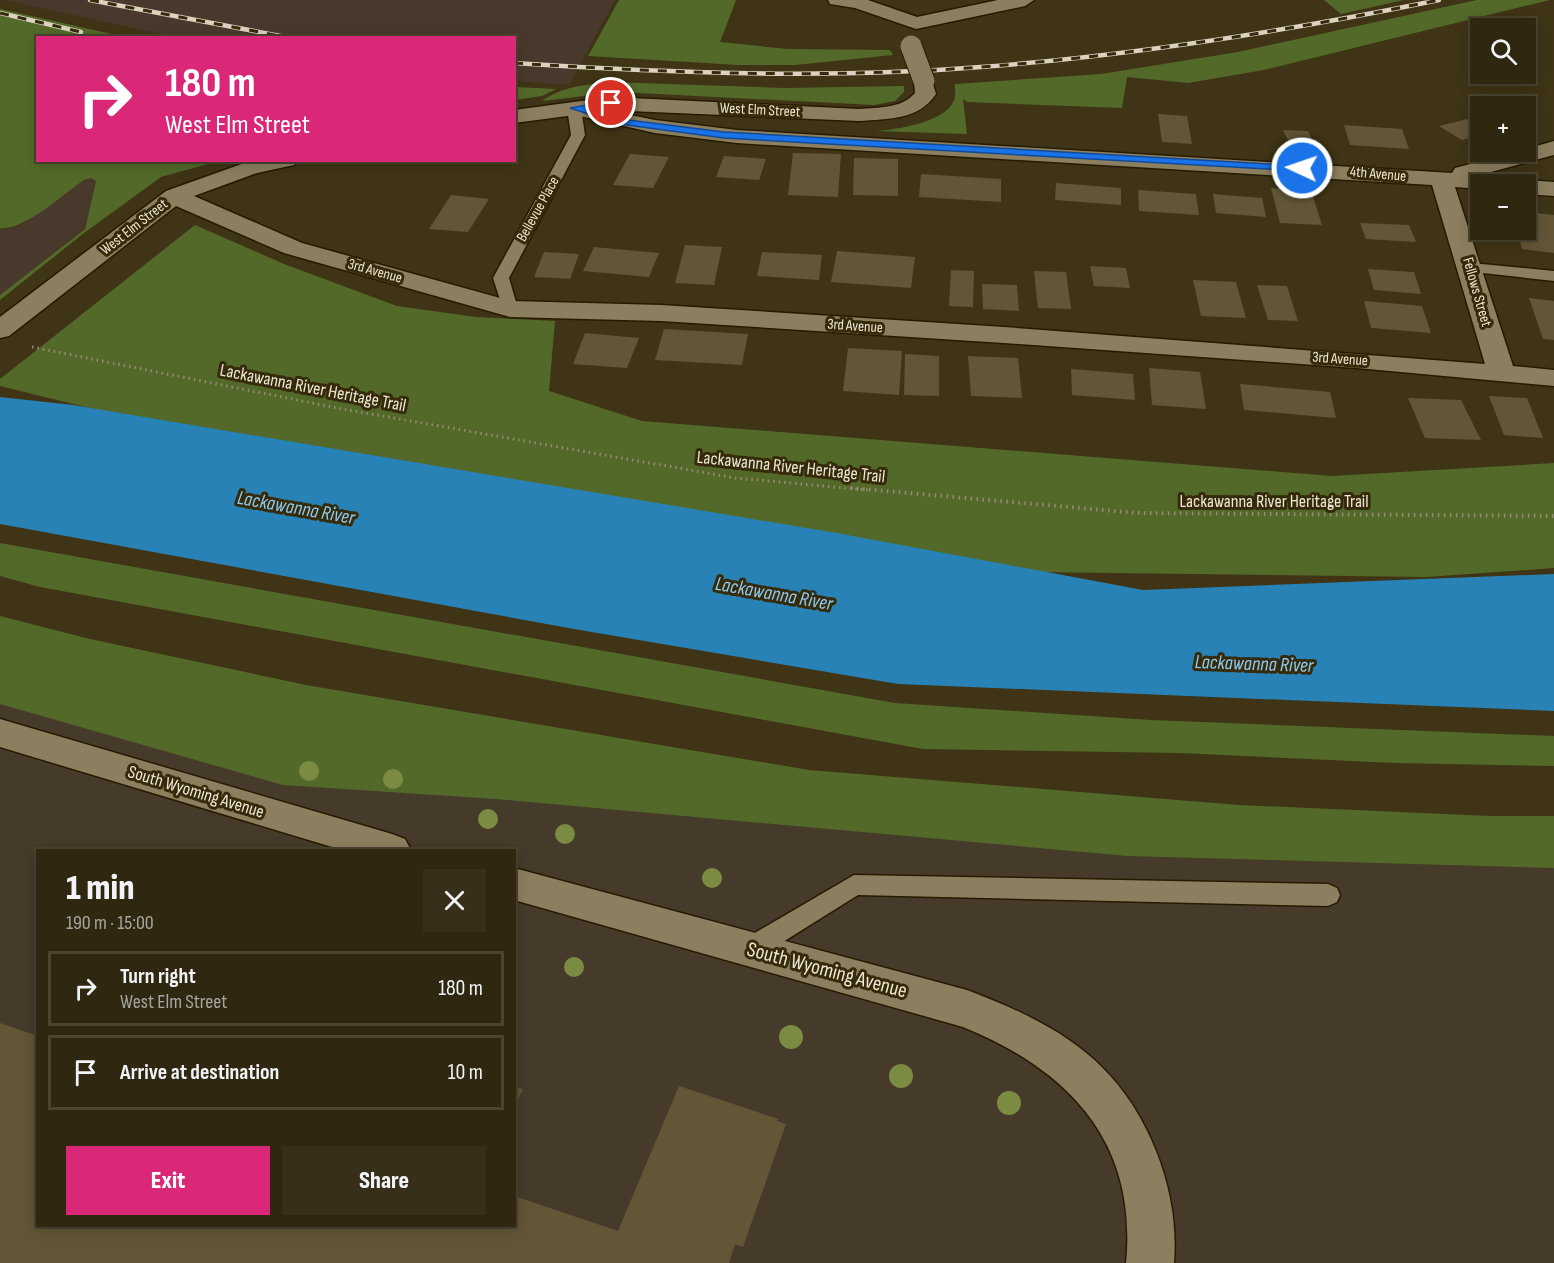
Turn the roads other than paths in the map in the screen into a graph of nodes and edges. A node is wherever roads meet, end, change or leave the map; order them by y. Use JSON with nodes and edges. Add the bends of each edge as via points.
{"nodes":[{"id":1,"x":837,"y":0,"type":"edge"},
{"id":2,"x":1025,"y":0,"type":"edge"},
{"id":3,"x":858,"y":2,"type":"edge"},
{"id":4,"x":916,"y":23,"type":"junction"},
{"id":5,"x":574,"y":108,"type":"junction"},
{"id":6,"x":516,"y":117,"type":"edge"},
{"id":7,"x":1554,"y":148,"type":"edge"},
{"id":8,"x":277,"y":162,"type":"edge"},
{"id":9,"x":1441,"y":179,"type":"junction"},
{"id":10,"x":1470,"y":181,"type":"edge"},
{"id":11,"x":1536,"y":188,"type":"edge"},
{"id":12,"x":1554,"y":189,"type":"edge"},
{"id":13,"x":174,"y":196,"type":"junction"},
{"id":14,"x":1471,"y":268,"type":"junction"},
{"id":15,"x":1554,"y":276,"type":"edge"},
{"id":16,"x":510,"y":309,"type":"junction"},
{"id":17,"x":0,"y":330,"type":"edge"},
{"id":18,"x":1501,"y":372,"type":"junction"},
{"id":19,"x":1554,"y":378,"type":"edge"},
{"id":20,"x":0,"y":733,"type":"edge"},
{"id":21,"x":389,"y":849,"type":"edge"},
{"id":22,"x":516,"y":885,"type":"edge"},
{"id":23,"x":1328,"y":895,"type":"dead end"},
{"id":24,"x":750,"y":949,"type":"junction"},
{"id":25,"x":1150,"y":1263,"type":"edge"}],
"edges":[{"from":1,"to":3,"type":"street"},
{"from":2,"to":4,"type":"street"},
{"from":3,"to":4,"type":"street"},
{"from":4,"to":5,"type":"street","name":"West Elm Street","bridge":true,"via":[[911,46],[926,94],[910,107],[888,113],[859,115],[611,103]]},
{"from":5,"to":6,"type":"street","name":"West Elm Street"},
{"from":5,"to":9,"type":"street","name":"4th Avenue","via":[[619,122],[724,135]]},
{"from":5,"to":16,"type":"lane","name":"Bellevue Place","via":[[578,135],[501,278]]},
{"from":7,"to":9,"type":"street"},
{"from":8,"to":13,"type":"street","name":"West Elm Street","via":[[249,168]]},
{"from":9,"to":10,"type":"street","name":"4th Avenue"},
{"from":9,"to":14,"type":"street","name":"Fellows Street"},
{"from":11,"to":12,"type":"street"},
{"from":13,"to":16,"type":"street","name":"3rd Avenue","via":[[293,248]]},
{"from":13,"to":17,"type":"street","name":"West Elm Street"},
{"from":14,"to":15,"type":"lane"},
{"from":14,"to":18,"type":"street","name":"Fellows Street"},
{"from":16,"to":18,"type":"street","name":"3rd Avenue","via":[[672,314]]},
{"from":18,"to":19,"type":"street","name":"3rd Avenue"},
{"from":20,"to":21,"type":"street","name":"South Wyoming Avenue"},
{"from":22,"to":24,"type":"street","name":"South Wyoming Avenue"},
{"from":23,"to":24,"type":"lane","via":[[854,885]]},
{"from":24,"to":25,"type":"street","name":"South Wyoming Avenue","via":[[1007,1023],[1070,1062],[1113,1107],[1135,1154],[1151,1217]]}]}
